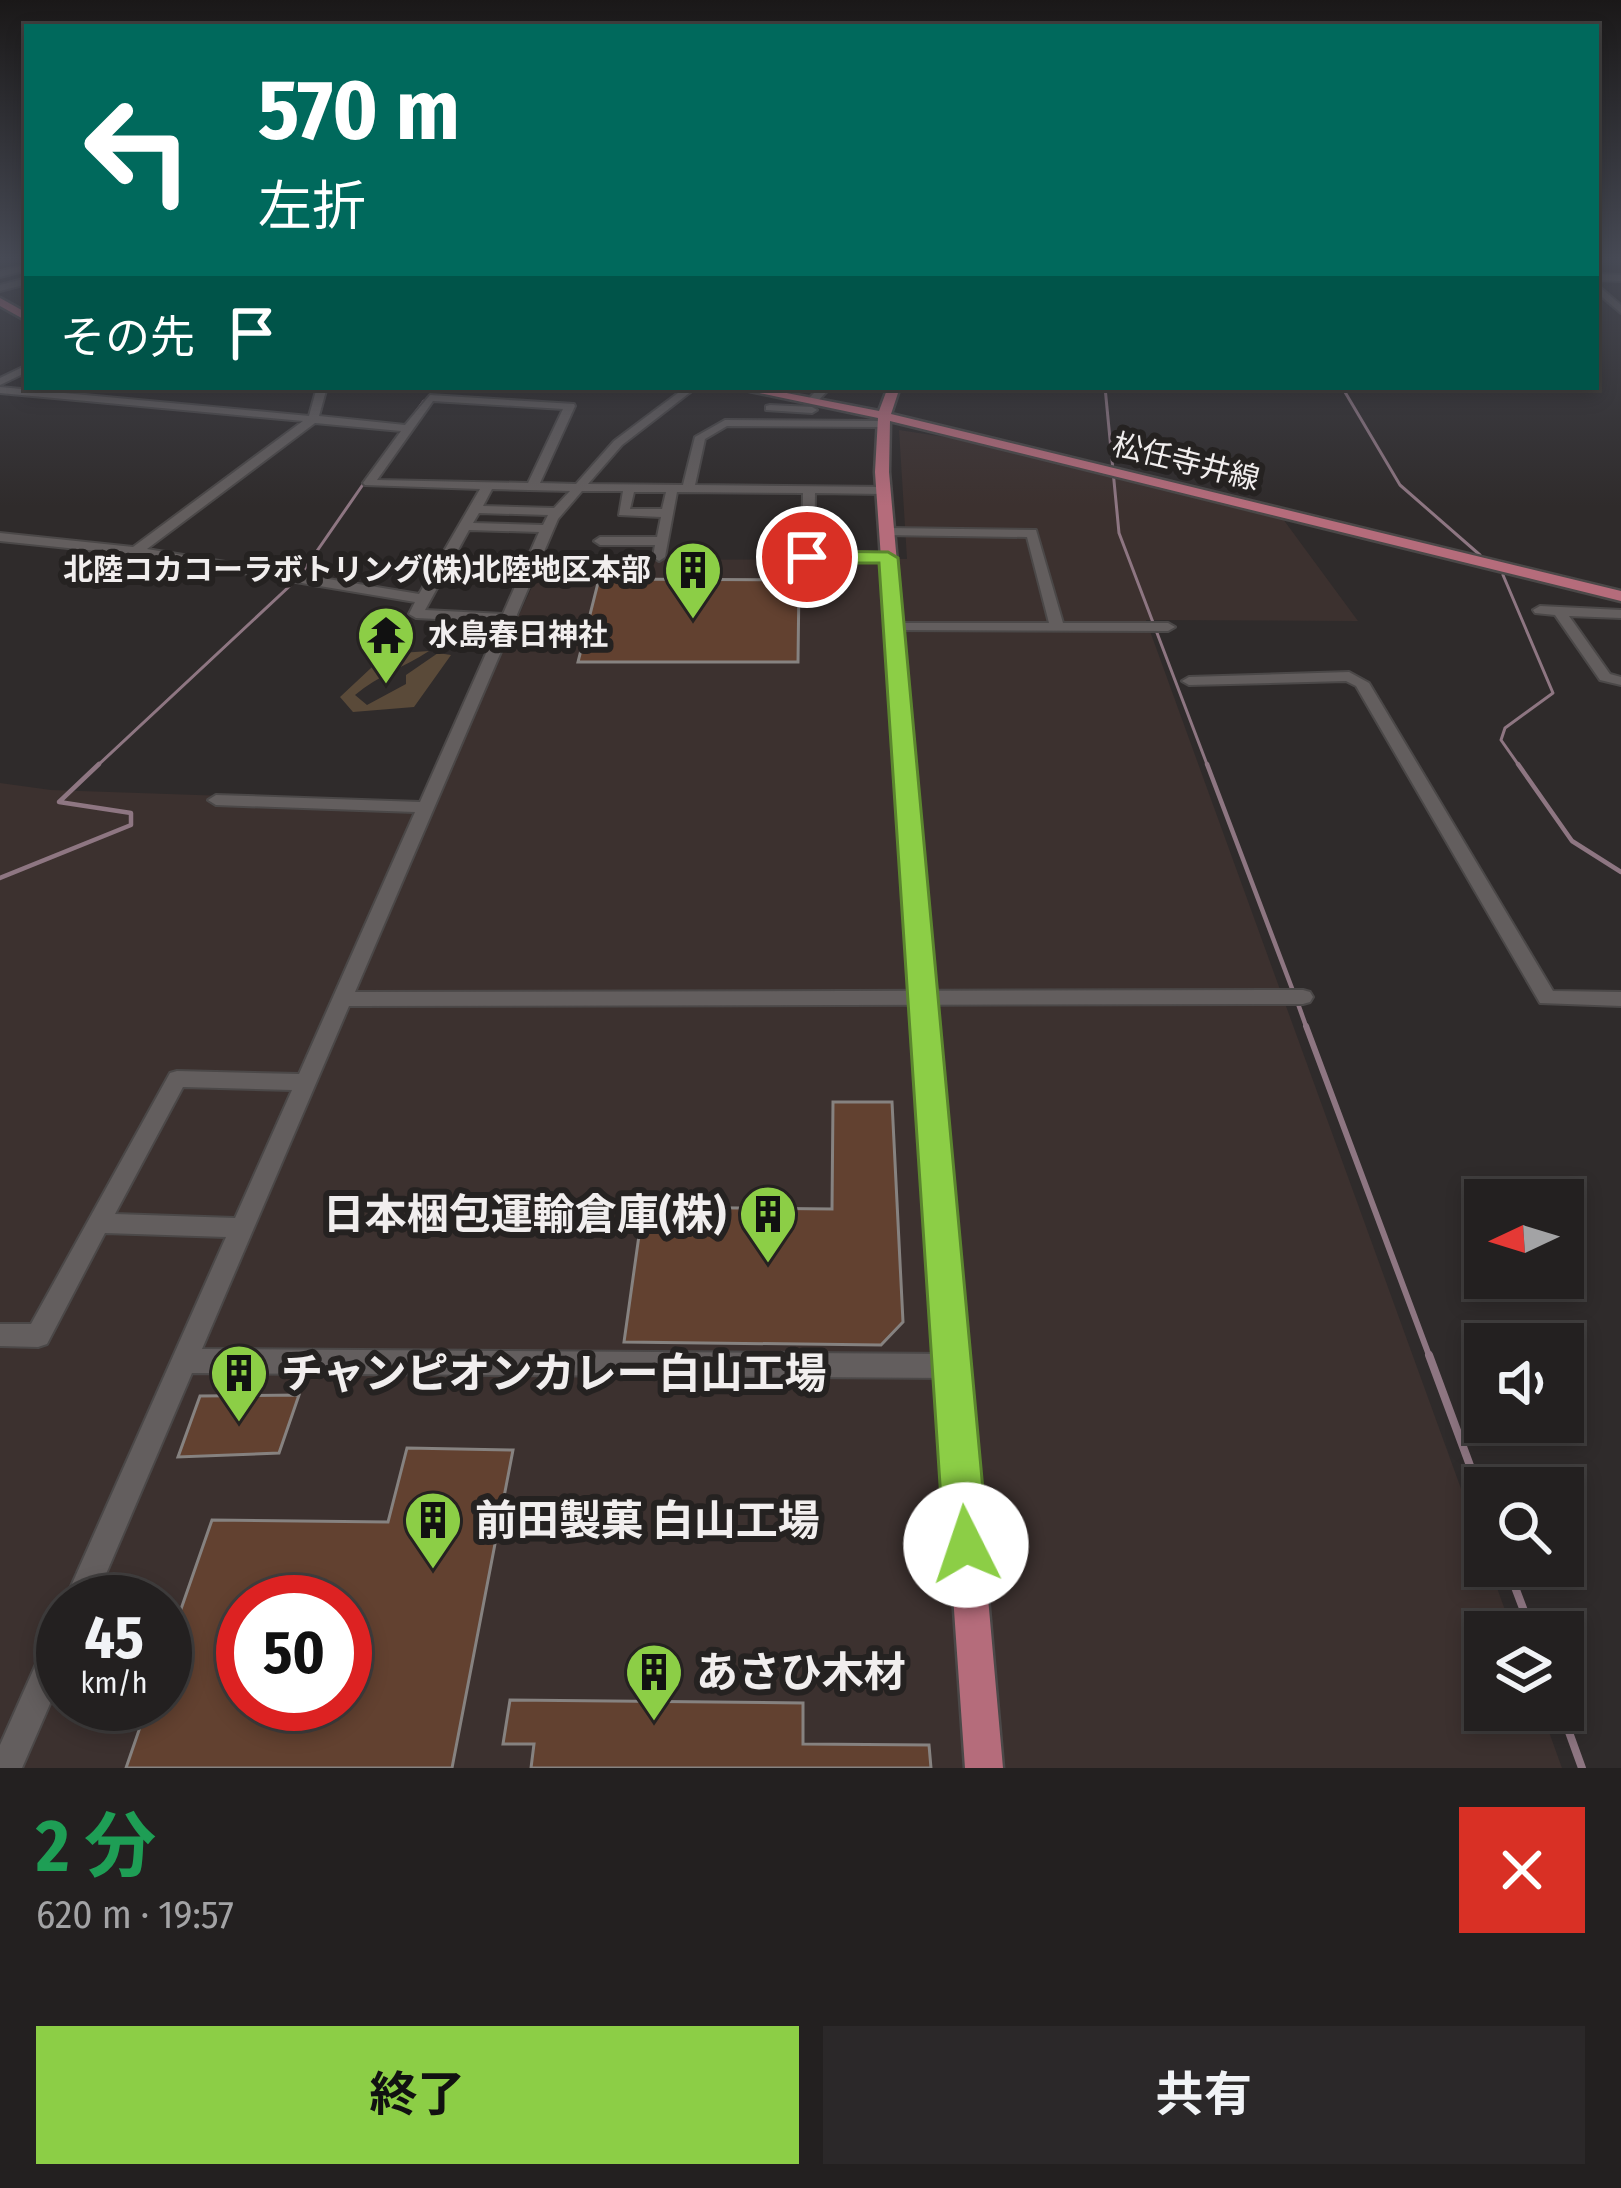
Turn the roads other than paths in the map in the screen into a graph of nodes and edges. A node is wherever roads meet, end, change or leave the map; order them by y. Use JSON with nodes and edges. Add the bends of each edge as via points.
{"nodes":[{"id":1,"x":27,"y":390,"type":"edge"},
{"id":2,"x":52,"y":390,"type":"edge"},
{"id":3,"x":321,"y":390,"type":"edge"},
{"id":4,"x":688,"y":390,"type":"edge"},
{"id":5,"x":757,"y":390,"type":"edge"},
{"id":6,"x":45,"y":394,"type":"junction"},
{"id":7,"x":784,"y":394,"type":"junction"},
{"id":8,"x":816,"y":404,"type":"edge"},
{"id":9,"x":770,"y":408,"type":"junction"},
{"id":10,"x":882,"y":412,"type":"edge"},
{"id":11,"x":313,"y":419,"type":"junction"},
{"id":12,"x":755,"y":422,"type":"junction"},
{"id":13,"x":409,"y":428,"type":"junction"},
{"id":14,"x":488,"y":486,"type":"junction"},
{"id":15,"x":532,"y":488,"type":"junction"},
{"id":16,"x":576,"y":489,"type":"junction"},
{"id":17,"x":628,"y":490,"type":"junction"},
{"id":18,"x":672,"y":490,"type":"junction"},
{"id":19,"x":688,"y":490,"type":"junction"},
{"id":20,"x":809,"y":490,"type":"junction"},
{"id":21,"x":884,"y":490,"type":"junction"},
{"id":22,"x":475,"y":509,"type":"junction"},
{"id":23,"x":667,"y":513,"type":"junction"},
{"id":24,"x":552,"y":520,"type":"junction"},
{"id":25,"x":465,"y":526,"type":"junction"},
{"id":26,"x":0,"y":537,"type":"edge"},
{"id":27,"x":600,"y":541,"type":"dead end"},
{"id":28,"x":662,"y":541,"type":"junction"},
{"id":29,"x":887,"y":545,"type":"junction"},
{"id":30,"x":136,"y":551,"type":"junction"},
{"id":31,"x":659,"y":557,"type":"dead end"},
{"id":32,"x":1620,"y":596,"type":"edge"},
{"id":33,"x":423,"y":599,"type":"junction"},
{"id":34,"x":1540,"y":610,"type":"dead end"},
{"id":35,"x":1621,"y":610,"type":"edge"},
{"id":36,"x":1559,"y":611,"type":"junction"},
{"id":37,"x":507,"y":618,"type":"junction"},
{"id":38,"x":893,"y":627,"type":"junction"},
{"id":39,"x":1058,"y":627,"type":"junction"},
{"id":40,"x":1160,"y":627,"type":"dead end"},
{"id":41,"x":1189,"y":681,"type":"dead end"},
{"id":42,"x":1621,"y":681,"type":"edge"},
{"id":43,"x":216,"y":800,"type":"dead end"},
{"id":44,"x":425,"y":807,"type":"junction"},
{"id":45,"x":923,"y":997,"type":"junction"},
{"id":46,"x":1294,"y":997,"type":"dead end"},
{"id":47,"x":343,"y":999,"type":"junction"},
{"id":48,"x":1621,"y":999,"type":"edge"},
{"id":49,"x":307,"y":1082,"type":"junction"},
{"id":50,"x":98,"y":1222,"type":"junction"},
{"id":51,"x":243,"y":1228,"type":"junction"},
{"id":52,"x":0,"y":1335,"type":"edge"},
{"id":53,"x":186,"y":1360,"type":"junction"},
{"id":54,"x":952,"y":1366,"type":"junction"},
{"id":55,"x":91,"y":1575,"type":"edge"},
{"id":56,"x":36,"y":1700,"type":"edge"},
{"id":57,"x":6,"y":1768,"type":"edge"},
{"id":58,"x":984,"y":1768,"type":"edge"}],
"edges":[{"from":1,"to":6,"type":"street"},
{"from":2,"to":6,"type":"street"},
{"from":3,"to":11,"type":"street"},
{"from":4,"to":16,"type":"street","via":[[618,443]]},
{"from":5,"to":7,"type":"main road","name":"松任寺井線"},
{"from":6,"to":11,"type":"street"},
{"from":7,"to":8,"type":"main road","name":"松任寺井線"},
{"from":7,"to":9,"type":"street"},
{"from":8,"to":9,"type":"street"},
{"from":8,"to":10,"type":"main road","name":"松任寺井線"},
{"from":8,"to":10,"type":"street"},
{"from":8,"to":12,"type":"street"},
{"from":9,"to":12,"type":"street"},
{"from":10,"to":21,"type":"main road"},
{"from":10,"to":32,"type":"main road","name":"松任寺井線"},
{"from":11,"to":13,"type":"street"},
{"from":11,"to":30,"type":"street"},
{"from":12,"to":19,"type":"street","via":[[724,423],[700,437]]},
{"from":13,"to":14,"type":"street","via":[[369,483]]},
{"from":13,"to":15,"type":"street","via":[[430,398],[570,406]]},
{"from":14,"to":15,"type":"street"},
{"from":14,"to":22,"type":"street"},
{"from":15,"to":16,"type":"street"},
{"from":16,"to":17,"type":"street"},
{"from":16,"to":24,"type":"street"},
{"from":17,"to":18,"type":"street"},
{"from":17,"to":23,"type":"street","via":[[623,512]]},
{"from":18,"to":19,"type":"street"},
{"from":18,"to":23,"type":"street"},
{"from":19,"to":20,"type":"street"},
{"from":20,"to":21,"type":"street"},
{"from":20,"to":29,"type":"street","via":[[807,557]]},
{"from":21,"to":29,"type":"main road"},
{"from":22,"to":24,"type":"street"},
{"from":22,"to":25,"type":"street"},
{"from":23,"to":28,"type":"street"},
{"from":24,"to":25,"type":"street"},
{"from":24,"to":37,"type":"street"},
{"from":25,"to":33,"type":"street"},
{"from":26,"to":30,"type":"street"},
{"from":27,"to":28,"type":"street"},
{"from":28,"to":31,"type":"street"},
{"from":29,"to":38,"type":"main road"},
{"from":29,"to":39,"type":"street","via":[[1032,532]]},
{"from":30,"to":33,"type":"street"},
{"from":32,"to":35,"type":"street"},
{"from":33,"to":37,"type":"street","via":[[416,614]]},
{"from":34,"to":36,"type":"street"},
{"from":35,"to":36,"type":"street"},
{"from":36,"to":42,"type":"street","via":[[1605,677]]},
{"from":37,"to":44,"type":"street"},
{"from":38,"to":39,"type":"street"},
{"from":38,"to":45,"type":"main road"},
{"from":39,"to":40,"type":"street"},
{"from":41,"to":48,"type":"street","via":[[1348,676],[1362,683],[1547,998]]},
{"from":43,"to":44,"type":"street"},
{"from":44,"to":47,"type":"street"},
{"from":45,"to":46,"type":"street"},
{"from":45,"to":47,"type":"street"},
{"from":45,"to":54,"type":"main road"},
{"from":47,"to":49,"type":"street"},
{"from":49,"to":50,"type":"street","via":[[177,1079]]},
{"from":49,"to":51,"type":"street"},
{"from":50,"to":51,"type":"street"},
{"from":50,"to":52,"type":"street","via":[[38,1336]]},
{"from":51,"to":53,"type":"street"},
{"from":53,"to":54,"type":"street"},
{"from":53,"to":55,"type":"street"},
{"from":54,"to":58,"type":"main road"},
{"from":56,"to":57,"type":"street"}]}
